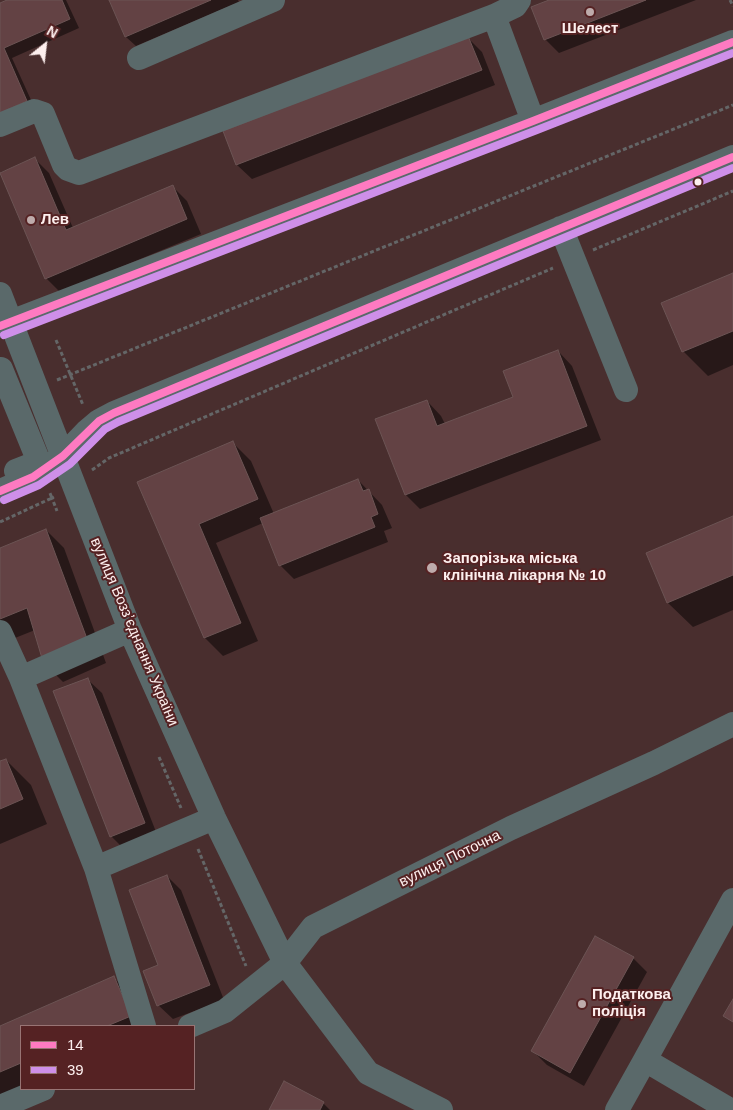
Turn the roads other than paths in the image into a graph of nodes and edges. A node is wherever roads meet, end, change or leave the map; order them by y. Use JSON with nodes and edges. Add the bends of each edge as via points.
{"nodes":[{"id":1,"x":273,"y":0,"type":"edge"},
{"id":2,"x":520,"y":0,"type":"edge"},
{"id":3,"x":494,"y":16,"type":"junction"},
{"id":4,"x":733,"y":42,"type":"edge"},
{"id":5,"x":139,"y":58,"type":"dead end"},
{"id":6,"x":533,"y":121,"type":"junction"},
{"id":7,"x":0,"y":125,"type":"edge"},
{"id":8,"x":733,"y":158,"type":"edge"},
{"id":9,"x":561,"y":228,"type":"junction"},
{"id":10,"x":0,"y":294,"type":"edge"},
{"id":11,"x":5,"y":324,"type":"edge"},
{"id":12,"x":0,"y":370,"type":"edge"},
{"id":13,"x":626,"y":390,"type":"dead end"},
{"id":14,"x":63,"y":456,"type":"junction"},
{"id":15,"x":0,"y":477,"type":"edge"},
{"id":16,"x":0,"y":491,"type":"edge"},
{"id":17,"x":130,"y":630,"type":"junction"},
{"id":18,"x":0,"y":632,"type":"edge"},
{"id":19,"x":21,"y":678,"type":"junction"},
{"id":20,"x":733,"y":724,"type":"edge"},
{"id":21,"x":214,"y":818,"type":"junction"},
{"id":22,"x":96,"y":868,"type":"junction"},
{"id":23,"x":733,"y":900,"type":"edge"},
{"id":24,"x":284,"y":963,"type":"junction"},
{"id":25,"x":144,"y":1025,"type":"edge"},
{"id":26,"x":192,"y":1025,"type":"edge"},
{"id":27,"x":646,"y":1060,"type":"junction"},
{"id":28,"x":41,"y":1090,"type":"edge"},
{"id":29,"x":0,"y":1107,"type":"edge"},
{"id":30,"x":442,"y":1110,"type":"edge"},
{"id":31,"x":617,"y":1110,"type":"edge"},
{"id":32,"x":730,"y":1110,"type":"edge"}],
"edges":[{"from":1,"to":5,"type":"street"},
{"from":2,"to":3,"type":"street"},
{"from":3,"to":6,"type":"street"},
{"from":3,"to":7,"type":"street","via":[[80,173],[64,165],[43,114],[34,111]]},
{"from":4,"to":6,"type":"street"},
{"from":6,"to":11,"type":"street"},
{"from":8,"to":9,"type":"street"},
{"from":9,"to":13,"type":"street"},
{"from":9,"to":14,"type":"street","via":[[114,413],[99,421]]},
{"from":10,"to":11,"type":"street","name":"вулиця Воззʼєднання України"},
{"from":11,"to":14,"type":"street","name":"вулиця Воззʼєднання України"},
{"from":12,"to":15,"type":"street","via":[[39,462]]},
{"from":14,"to":16,"type":"street","via":[[33,477]]},
{"from":14,"to":17,"type":"street","name":"вулиця Воззʼєднання України"},
{"from":17,"to":19,"type":"street"},
{"from":17,"to":21,"type":"street","name":"вулиця Воззʼєднання України"},
{"from":18,"to":19,"type":"street"},
{"from":19,"to":22,"type":"street"},
{"from":20,"to":24,"type":"street","name":"вулиця Поточна","via":[[511,828],[313,927]]},
{"from":21,"to":22,"type":"street"},
{"from":21,"to":24,"type":"street","name":"вулиця Воззʼєднання України"},
{"from":22,"to":25,"type":"street"},
{"from":23,"to":27,"type":"street"},
{"from":24,"to":26,"type":"street","name":"вулиця Поточна","via":[[225,1011]]},
{"from":24,"to":30,"type":"street","name":"вулиця Воззʼєднання України","via":[[368,1073]]},
{"from":27,"to":31,"type":"street"},
{"from":27,"to":32,"type":"street"},
{"from":28,"to":29,"type":"street"}]}
